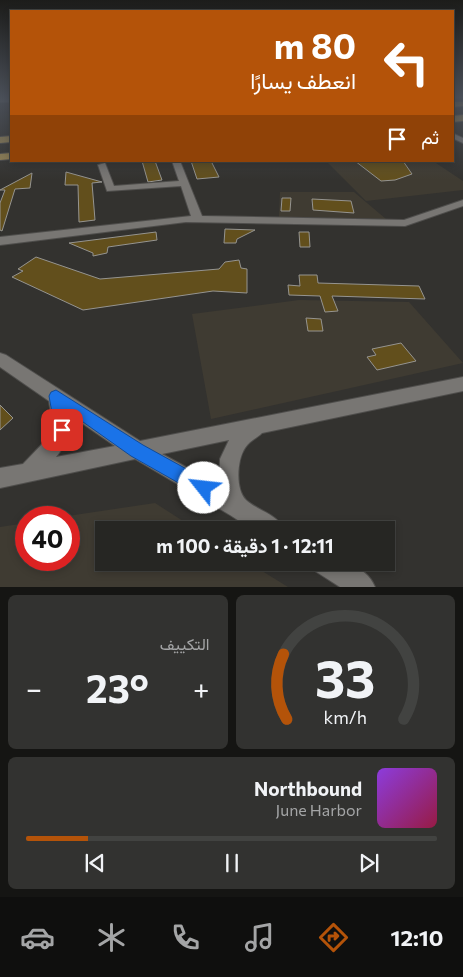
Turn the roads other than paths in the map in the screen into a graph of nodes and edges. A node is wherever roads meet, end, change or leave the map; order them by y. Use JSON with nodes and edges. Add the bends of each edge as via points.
{"nodes":[{"id":1,"x":176,"y":162,"type":"edge"},
{"id":2,"x":102,"y":166,"type":"dead end"},
{"id":3,"x":184,"y":182,"type":"junction"},
{"id":4,"x":463,"y":203,"type":"edge"},
{"id":5,"x":198,"y":219,"type":"junction"},
{"id":6,"x":0,"y":241,"type":"edge"},
{"id":7,"x":0,"y":359,"type":"edge"},
{"id":8,"x":463,"y":384,"type":"edge"},
{"id":9,"x":56,"y":396,"type":"junction"},
{"id":10,"x":257,"y":426,"type":"junction"},
{"id":11,"x":137,"y":450,"type":"junction"},
{"id":12,"x":29,"y":472,"type":"junction"},
{"id":13,"x":0,"y":478,"type":"edge"},
{"id":14,"x":238,"y":507,"type":"junction"},
{"id":15,"x":259,"y":521,"type":"edge"},
{"id":16,"x":338,"y":571,"type":"edge"},
{"id":17,"x":362,"y":587,"type":"edge"}],
"edges":[{"from":1,"to":3,"type":"street"},
{"from":2,"to":3,"type":"street","via":[[112,190]]},
{"from":3,"to":5,"type":"street"},
{"from":4,"to":5,"type":"street","via":[[405,223]]},
{"from":5,"to":6,"type":"street"},
{"from":7,"to":9,"type":"street"},
{"from":8,"to":10,"type":"street"},
{"from":9,"to":11,"type":"street"},
{"from":9,"to":12,"type":"street","via":[[62,430],[53,447]]},
{"from":10,"to":11,"type":"street"},
{"from":10,"to":14,"type":"street","via":[[237,441],[230,460],[227,481]]},
{"from":11,"to":12,"type":"street"},
{"from":11,"to":14,"type":"street"},
{"from":12,"to":13,"type":"street"},
{"from":14,"to":15,"type":"street"},
{"from":16,"to":17,"type":"street"}]}
